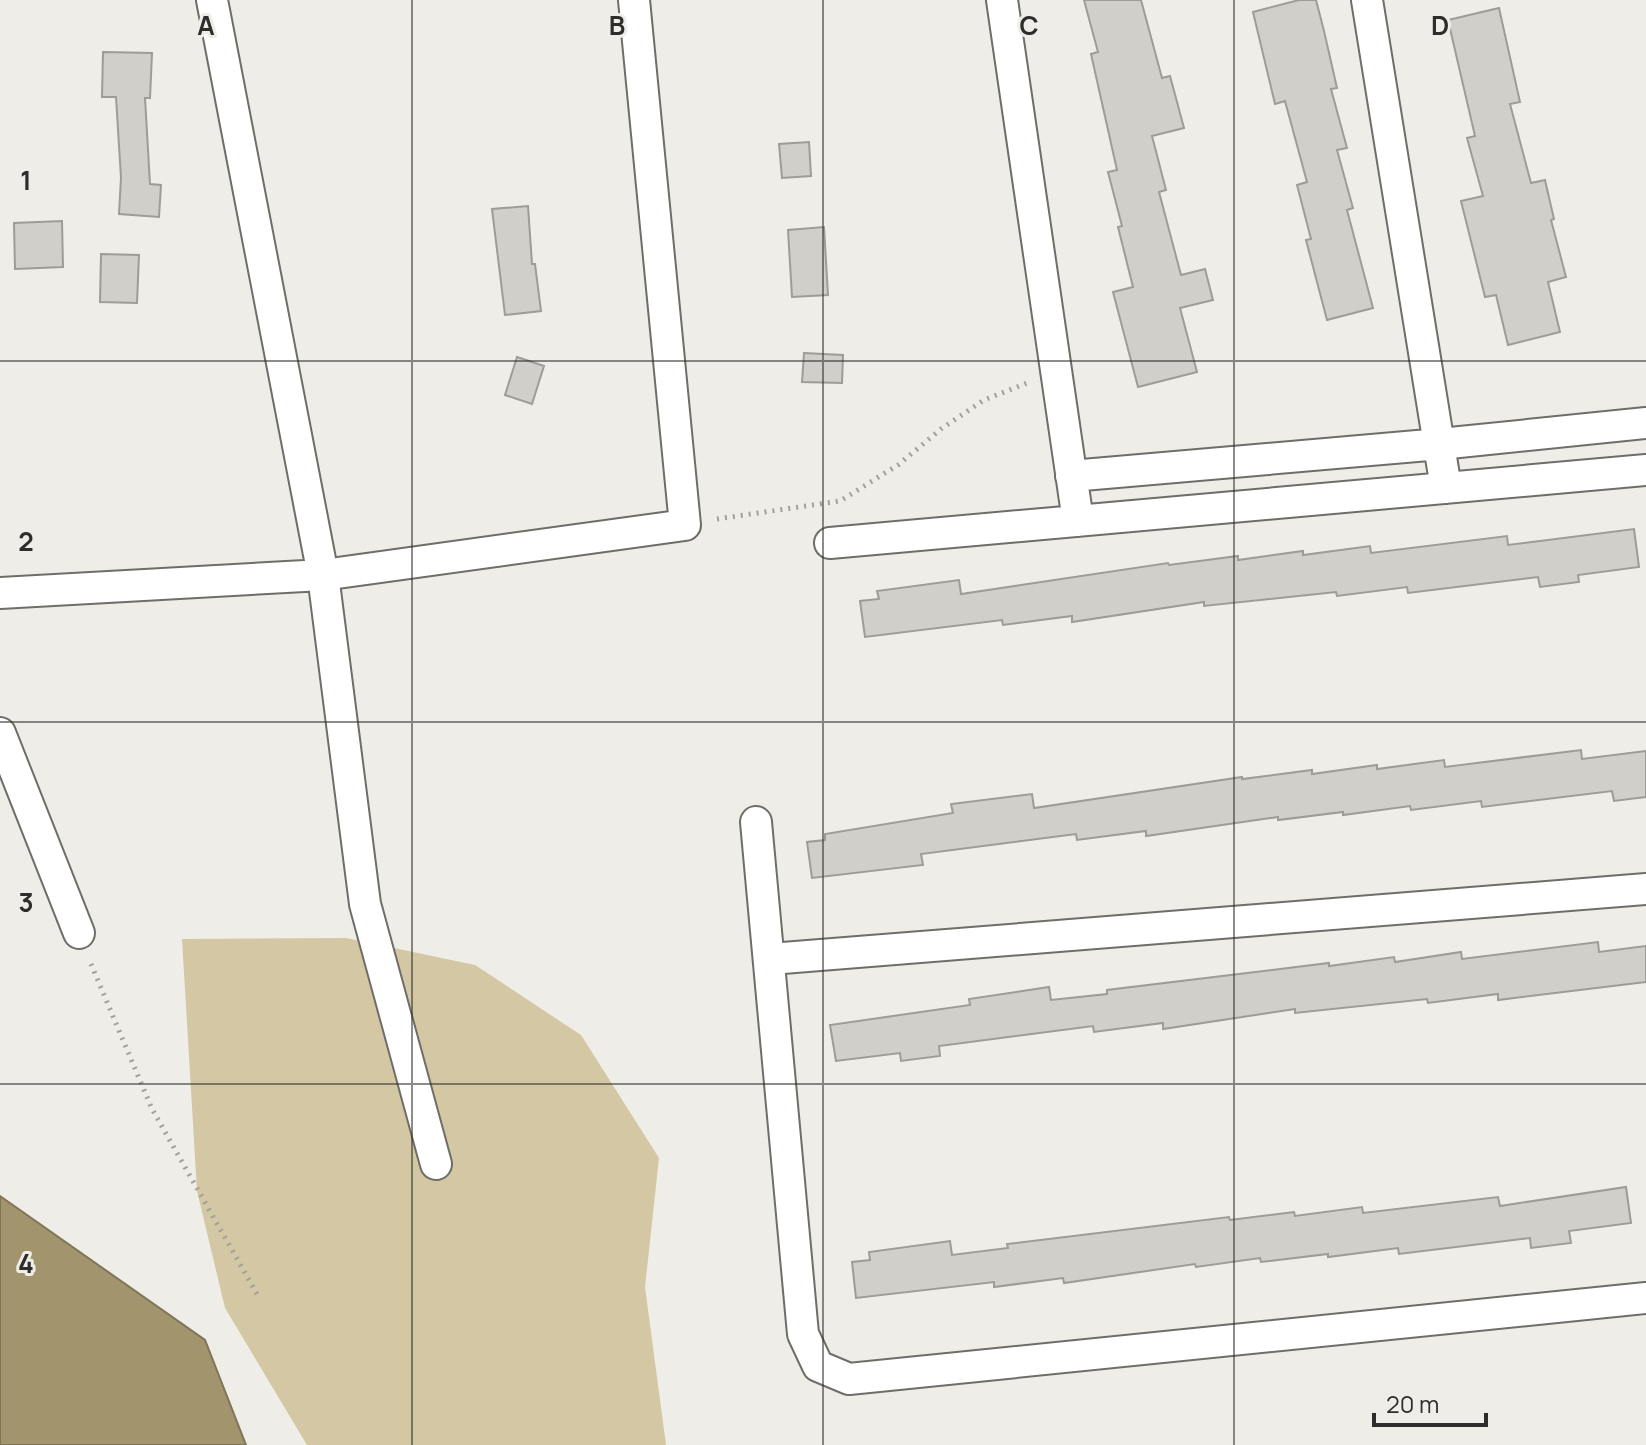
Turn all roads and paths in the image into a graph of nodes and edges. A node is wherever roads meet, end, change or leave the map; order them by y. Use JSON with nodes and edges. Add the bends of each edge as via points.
{"nodes":[{"id":1,"x":212,"y":0,"type":"edge"},
{"id":2,"x":634,"y":0,"type":"edge"},
{"id":3,"x":1002,"y":0,"type":"edge"},
{"id":4,"x":1367,"y":0,"type":"edge"},
{"id":5,"x":1056,"y":371,"type":"junction"},
{"id":6,"x":1646,"y":423,"type":"edge"},
{"id":7,"x":1440,"y":444,"type":"junction"},
{"id":8,"x":1646,"y":470,"type":"edge"},
{"id":9,"x":1071,"y":476,"type":"junction"},
{"id":10,"x":1446,"y":488,"type":"junction"},
{"id":11,"x":1078,"y":521,"type":"junction"},
{"id":12,"x":685,"y":525,"type":"junction"},
{"id":13,"x":830,"y":543,"type":"dead end"},
{"id":14,"x":323,"y":575,"type":"junction"},
{"id":15,"x":0,"y":593,"type":"edge"},
{"id":16,"x":0,"y":733,"type":"edge"},
{"id":17,"x":756,"y":822,"type":"dead end"},
{"id":18,"x":1646,"y":889,"type":"edge"},
{"id":19,"x":79,"y":933,"type":"joint"},
{"id":20,"x":770,"y":959,"type":"junction"},
{"id":21,"x":436,"y":1164,"type":"dead end"},
{"id":22,"x":257,"y":1294,"type":"dead end"},
{"id":23,"x":1646,"y":1298,"type":"edge"}],
"edges":[{"from":1,"to":14,"type":"street"},
{"from":2,"to":12,"type":"street"},
{"from":3,"to":5,"type":"street"},
{"from":4,"to":7,"type":"street"},
{"from":5,"to":9,"type":"street"},
{"from":5,"to":12,"type":"path","via":[[984,400],[840,501]]},
{"from":6,"to":7,"type":"street"},
{"from":7,"to":9,"type":"street"},
{"from":7,"to":10,"type":"street"},
{"from":8,"to":10,"type":"street"},
{"from":9,"to":11,"type":"street"},
{"from":10,"to":11,"type":"street"},
{"from":11,"to":13,"type":"street"},
{"from":12,"to":14,"type":"street"},
{"from":14,"to":15,"type":"street"},
{"from":14,"to":21,"type":"street","via":[[365,904]]},
{"from":16,"to":19,"type":"street"},
{"from":17,"to":20,"type":"street"},
{"from":18,"to":20,"type":"street"},
{"from":19,"to":22,"type":"path","via":[[152,1109]]},
{"from":20,"to":23,"type":"street","via":[[803,1334],[818,1366],[849,1379]]}]}
